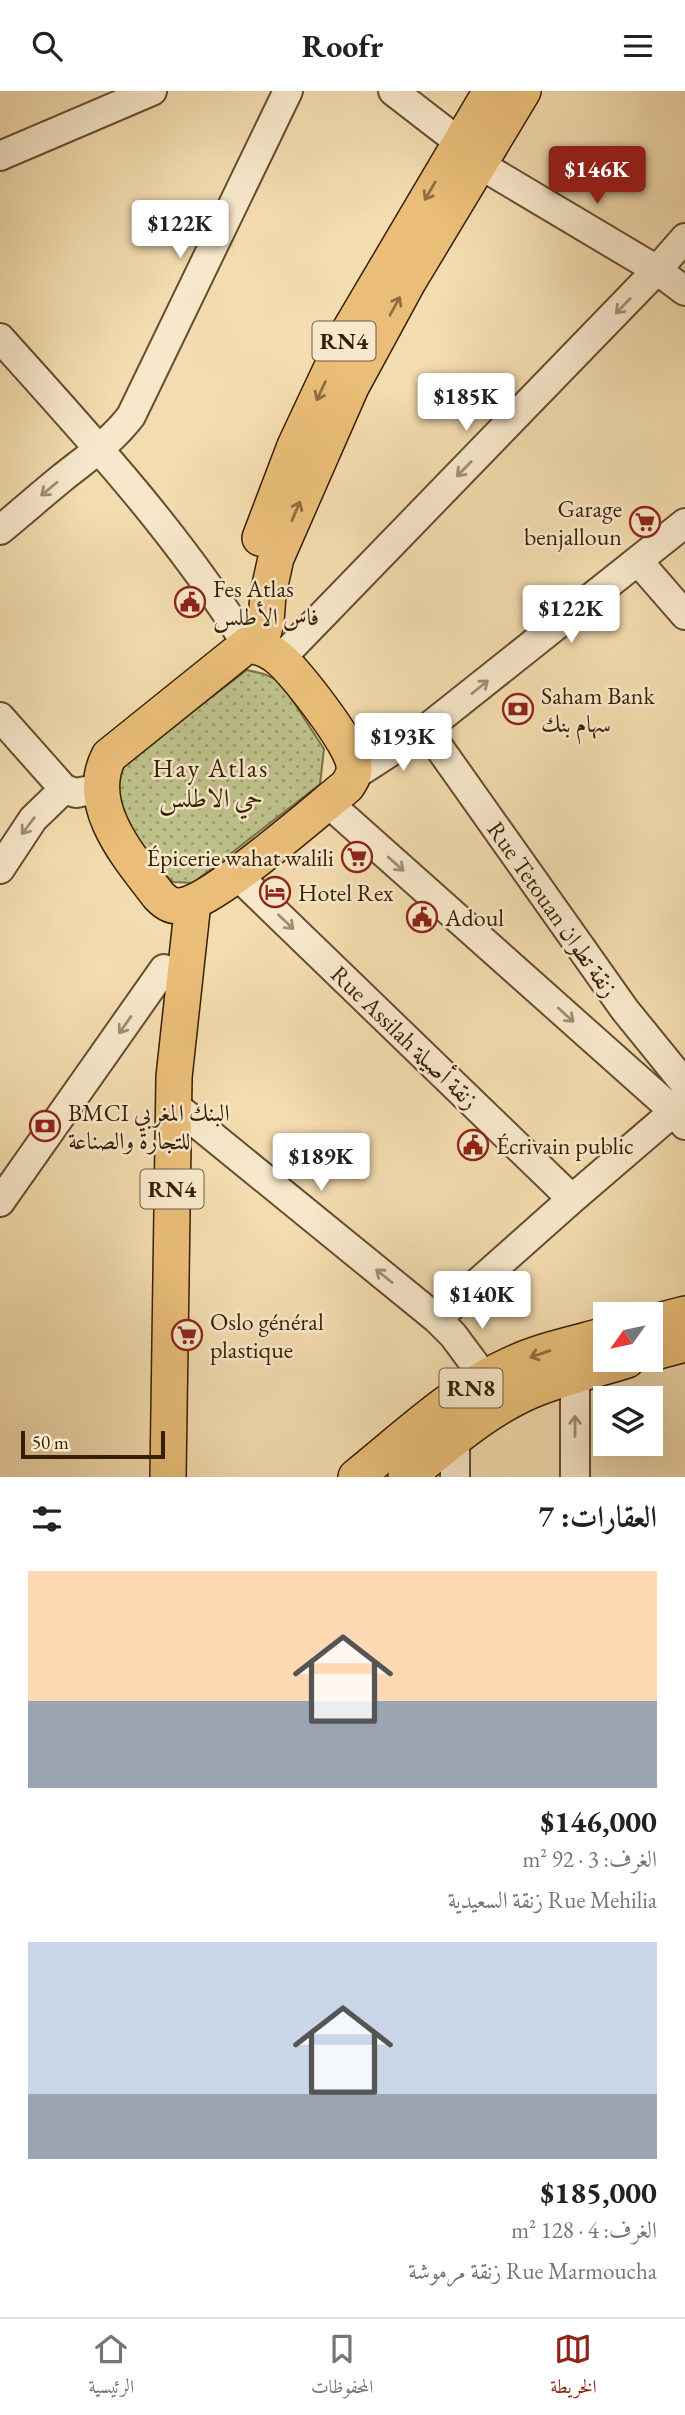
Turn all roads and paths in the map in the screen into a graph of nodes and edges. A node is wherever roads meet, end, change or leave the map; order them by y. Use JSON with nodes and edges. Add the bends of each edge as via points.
{"nodes":[{"id":1,"x":152,"y":91,"type":"edge"},
{"id":2,"x":288,"y":91,"type":"edge"},
{"id":3,"x":393,"y":91,"type":"edge"},
{"id":4,"x":491,"y":91,"type":"edge"},
{"id":5,"x":523,"y":91,"type":"edge"},
{"id":6,"x":469,"y":153,"type":"junction"},
{"id":7,"x":0,"y":156,"type":"edge"},
{"id":8,"x":685,"y":238,"type":"edge"},
{"id":9,"x":657,"y":270,"type":"junction"},
{"id":10,"x":685,"y":291,"type":"edge"},
{"id":11,"x":0,"y":338,"type":"edge"},
{"id":12,"x":100,"y":450,"type":"junction"},
{"id":13,"x":685,"y":523,"type":"edge"},
{"id":14,"x":0,"y":530,"type":"edge"},
{"id":15,"x":638,"y":561,"type":"junction"},
{"id":16,"x":685,"y":615,"type":"edge"},
{"id":17,"x":262,"y":650,"type":"junction"},
{"id":18,"x":0,"y":717,"type":"edge"},
{"id":19,"x":426,"y":729,"type":"junction"},
{"id":20,"x":353,"y":776,"type":"junction"},
{"id":21,"x":101,"y":788,"type":"junction"},
{"id":22,"x":64,"y":789,"type":"junction"},
{"id":23,"x":327,"y":802,"type":"junction"},
{"id":24,"x":0,"y":869,"type":"edge"},
{"id":25,"x":237,"y":875,"type":"junction"},
{"id":26,"x":179,"y":902,"type":"junction"},
{"id":27,"x":164,"y":969,"type":"junction"},
{"id":28,"x":685,"y":1084,"type":"edge"},
{"id":29,"x":173,"y":1104,"type":"junction"},
{"id":30,"x":682,"y":1113,"type":"edge"},
{"id":31,"x":572,"y":1199,"type":"junction"},
{"id":32,"x":0,"y":1202,"type":"edge"},
{"id":33,"x":685,"y":1314,"type":"edge"},
{"id":34,"x":437,"y":1319,"type":"junction"},
{"id":35,"x":663,"y":1320,"type":"edge"},
{"id":36,"x":593,"y":1339,"type":"edge"},
{"id":37,"x":685,"y":1345,"type":"edge"},
{"id":38,"x":663,"y":1350,"type":"edge"},
{"id":39,"x":593,"y":1370,"type":"edge"},
{"id":40,"x":575,"y":1376,"type":"junction"},
{"id":41,"x":485,"y":1378,"type":"junction"},
{"id":42,"x":455,"y":1439,"type":"junction"},
{"id":43,"x":147,"y":1477,"type":"edge"},
{"id":44,"x":168,"y":1477,"type":"edge"},
{"id":45,"x":356,"y":1477,"type":"edge"},
{"id":46,"x":406,"y":1477,"type":"edge"},
{"id":47,"x":455,"y":1477,"type":"edge"},
{"id":48,"x":575,"y":1477,"type":"edge"}],
"edges":[{"from":1,"to":7,"type":"street"},
{"from":2,"to":12,"type":"street","via":[[143,395],[119,432]]},
{"from":3,"to":6,"type":"street"},
{"from":4,"to":6,"type":"main road","number":"RN4"},
{"from":5,"to":6,"type":"main road","number":"RN4"},
{"from":6,"to":9,"type":"street"},
{"from":6,"to":17,"type":"main road","number":"RN4","via":[[408,282],[345,399],[276,558]]},
{"from":8,"to":9,"type":"street"},
{"from":9,"to":10,"type":"street"},
{"from":9,"to":17,"type":"street","one_way":true},
{"from":11,"to":12,"type":"street"},
{"from":12,"to":14,"type":"street","one_way":true},
{"from":12,"to":17,"type":"street"},
{"from":13,"to":15,"type":"street"},
{"from":15,"to":16,"type":"street"},
{"from":19,"to":15,"type":"street","one_way":true},
{"from":17,"to":20,"type":"main road","via":[[334,726],[349,749]]},
{"from":17,"to":21,"type":"main road","via":[[109,755]]},
{"from":18,"to":22,"type":"street"},
{"from":19,"to":20,"type":"street"},
{"from":19,"to":28,"type":"street","name":"Rue Tetouan زنقة تطوان","via":[[625,1010]]},
{"from":20,"to":23,"type":"main road"},
{"from":21,"to":22,"type":"street","via":[[76,793]]},
{"from":21,"to":26,"type":"main road","via":[[112,827],[141,873]]},
{"from":22,"to":24,"type":"street","one_way":true,"via":[[33,818]]},
{"from":23,"to":25,"type":"main road"},
{"from":23,"to":30,"type":"street","one_way":true},
{"from":25,"to":26,"type":"main road"},
{"from":25,"to":31,"type":"street","name":"Rue Assilah زنقة أصيلة","one_way":true},
{"from":26,"to":27,"type":"main road","number":"RN4"},
{"from":26,"to":29,"type":"main road","number":"RN4"},
{"from":27,"to":32,"type":"street","one_way":true},
{"from":27,"to":43,"type":"main road","number":"RN4","via":[[152,1073]]},
{"from":34,"to":29,"type":"street","one_way":true},
{"from":29,"to":44,"type":"main road","number":"RN4"},
{"from":30,"to":31,"type":"street"},
{"from":31,"to":34,"type":"street"},
{"from":33,"to":35,"type":"main road"},
{"from":34,"to":41,"type":"street"},
{"from":36,"to":41,"type":"main road","number":"RN8","one_way":true,"via":[[509,1365]]},
{"from":37,"to":38,"type":"main road"},
{"from":39,"to":40,"type":"main road","number":"RN8"},
{"from":40,"to":42,"type":"main road","number":"RN8","via":[[530,1391]]},
{"from":48,"to":40,"type":"street","one_way":true},
{"from":41,"to":45,"type":"main road","number":"RN8"},
{"from":42,"to":46,"type":"main road","number":"RN8"},
{"from":42,"to":47,"type":"street"}]}
